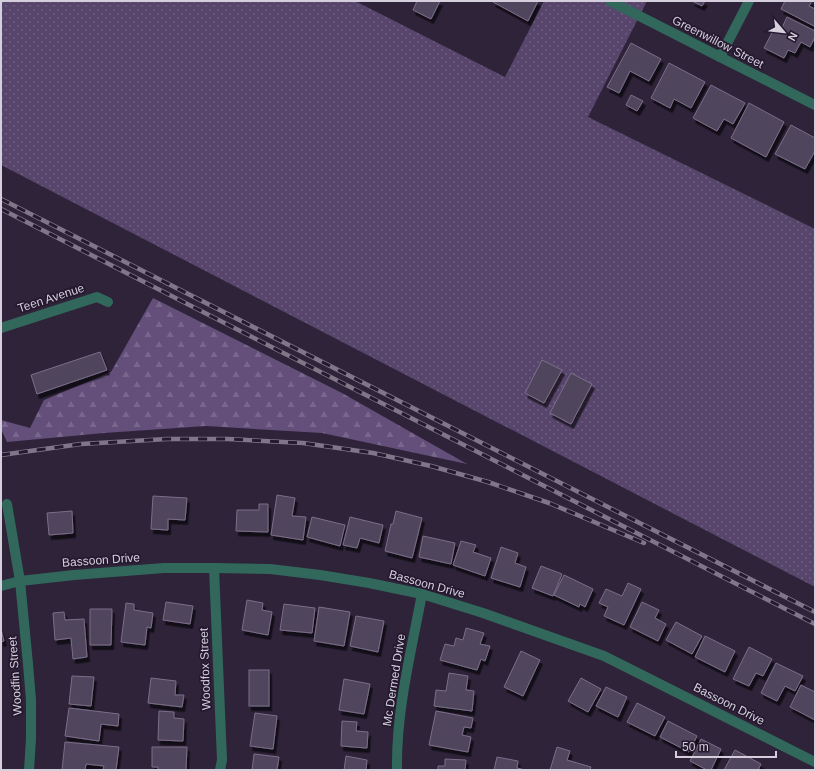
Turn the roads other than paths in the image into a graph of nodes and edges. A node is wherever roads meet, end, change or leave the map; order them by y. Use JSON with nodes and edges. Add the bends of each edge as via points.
{"nodes":[{"id":1,"x":610,"y":1,"type":"edge"},
{"id":2,"x":749,"y":1,"type":"edge"},
{"id":3,"x":720,"y":58,"type":"junction"},
{"id":4,"x":815,"y":105,"type":"edge"},
{"id":5,"x":108,"y":302,"type":"dead end"},
{"id":6,"x":1,"y":328,"type":"edge"},
{"id":7,"x":7,"y":504,"type":"dead end"},
{"id":8,"x":214,"y":568,"type":"junction"},
{"id":9,"x":20,"y":581,"type":"junction"},
{"id":10,"x":1,"y":586,"type":"edge"},
{"id":11,"x":422,"y":594,"type":"junction"},
{"id":12,"x":815,"y":762,"type":"edge"},
{"id":13,"x":29,"y":770,"type":"edge"},
{"id":14,"x":220,"y":770,"type":"edge"},
{"id":15,"x":397,"y":770,"type":"edge"}],
"edges":[{"from":1,"to":3,"type":"street","name":"Greenwillow Street"},
{"from":2,"to":3,"type":"street"},
{"from":3,"to":4,"type":"street","name":"Greenwillow Street"},
{"from":5,"to":6,"type":"street","name":"Teen Avenue","via":[[97,297]]},
{"from":7,"to":9,"type":"street","name":"Woodfin Street"},
{"from":8,"to":9,"type":"street","name":"Bassoon Drive","via":[[164,568]]},
{"from":8,"to":11,"type":"street","name":"Bassoon Drive","via":[[270,569],[320,575]]},
{"from":8,"to":14,"type":"street","name":"Woodfox Street","via":[[222,760]]},
{"from":9,"to":10,"type":"street","name":"Bassoon Drive"},
{"from":9,"to":13,"type":"street","name":"Woodfin Street","via":[[31,700],[32,739]]},
{"from":11,"to":12,"type":"street","name":"Bassoon Drive","via":[[604,656]]},
{"from":11,"to":15,"type":"street","name":"Mc Dermed Drive","via":[[402,705]]}]}
